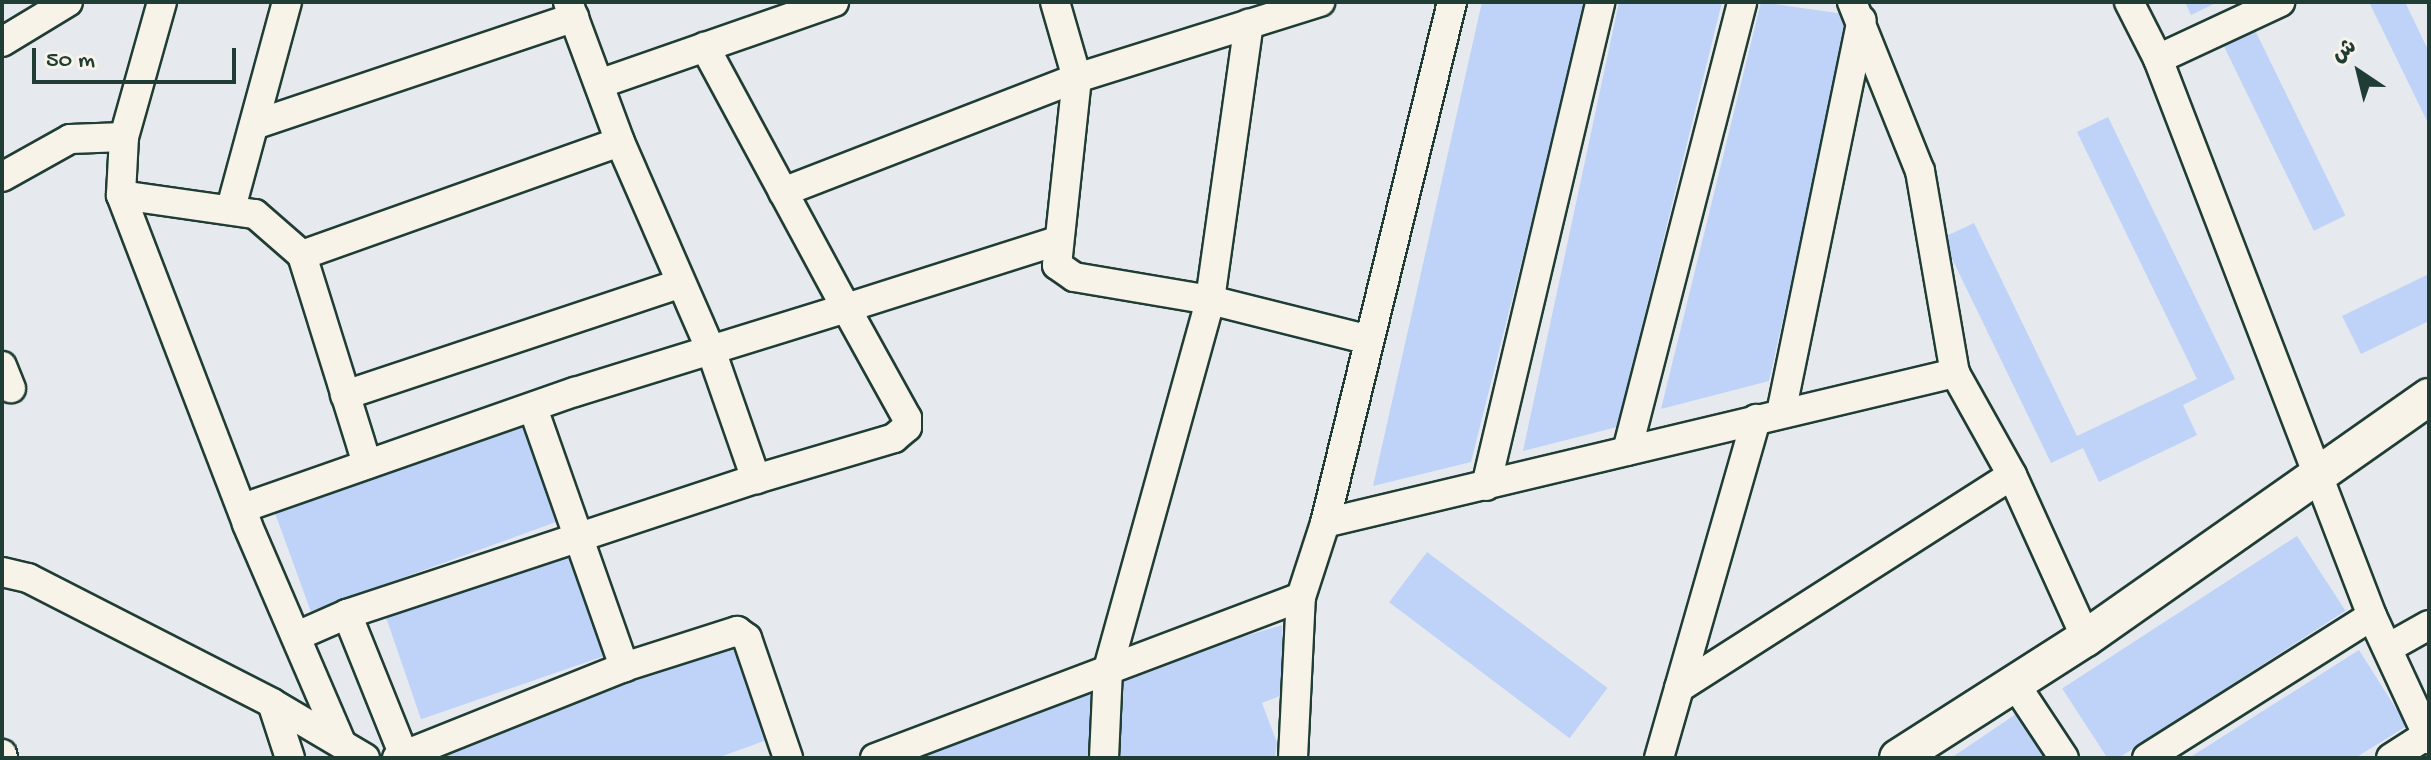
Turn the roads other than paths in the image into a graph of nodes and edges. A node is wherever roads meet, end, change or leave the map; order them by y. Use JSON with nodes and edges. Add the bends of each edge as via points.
{"nodes":[{"id":1,"x":68,"y":2,"type":"edge"},
{"id":2,"x":162,"y":2,"type":"edge"},
{"id":3,"x":287,"y":2,"type":"edge"},
{"id":4,"x":834,"y":2,"type":"edge"},
{"id":5,"x":1055,"y":2,"type":"edge"},
{"id":6,"x":1320,"y":2,"type":"edge"},
{"id":7,"x":1452,"y":2,"type":"edge"},
{"id":8,"x":1600,"y":2,"type":"edge"},
{"id":9,"x":1742,"y":2,"type":"edge"},
{"id":10,"x":2129,"y":2,"type":"edge"},
{"id":11,"x":2280,"y":2,"type":"edge"},
{"id":12,"x":571,"y":9,"type":"edge"},
{"id":13,"x":1857,"y":11,"type":"edge"},
{"id":14,"x":1249,"y":24,"type":"junction"},
{"id":15,"x":2,"y":42,"type":"edge"},
{"id":16,"x":705,"y":47,"type":"junction"},
{"id":17,"x":2158,"y":59,"type":"junction"},
{"id":18,"x":1077,"y":78,"type":"junction"},
{"id":19,"x":599,"y":84,"type":"junction"},
{"id":20,"x":254,"y":125,"type":"junction"},
{"id":21,"x":124,"y":137,"type":"junction"},
{"id":22,"x":620,"y":142,"type":"junction"},
{"id":23,"x":2,"y":177,"type":"edge"},
{"id":24,"x":783,"y":192,"type":"junction"},
{"id":25,"x":121,"y":195,"type":"junction"},
{"id":26,"x":231,"y":208,"type":"junction"},
{"id":27,"x":1057,"y":241,"type":"junction"},
{"id":28,"x":302,"y":255,"type":"junction"},
{"id":29,"x":679,"y":284,"type":"junction"},
{"id":30,"x":1210,"y":300,"type":"junction"},
{"id":31,"x":846,"y":308,"type":"junction"},
{"id":32,"x":1369,"y":340,"type":"junction"},
{"id":33,"x":711,"y":350,"type":"junction"},
{"id":34,"x":1955,"y":373,"type":"junction"},
{"id":35,"x":345,"y":395,"type":"junction"},
{"id":36,"x":2429,"y":397,"type":"edge"},
{"id":37,"x":533,"y":408,"type":"junction"},
{"id":38,"x":1768,"y":416,"type":"junction"},
{"id":39,"x":1627,"y":451,"type":"junction"},
{"id":40,"x":367,"y":464,"type":"junction"},
{"id":41,"x":2012,"y":475,"type":"junction"},
{"id":42,"x":2320,"y":477,"type":"junction"},
{"id":43,"x":756,"y":479,"type":"junction"},
{"id":44,"x":1486,"y":486,"type":"junction"},
{"id":45,"x":243,"y":508,"type":"junction"},
{"id":46,"x":1325,"y":523,"type":"junction"},
{"id":47,"x":579,"y":539,"type":"junction"},
{"id":48,"x":2,"y":572,"type":"edge"},
{"id":49,"x":1301,"y":597,"type":"junction"},
{"id":50,"x":347,"y":614,"type":"junction"},
{"id":51,"x":2372,"y":616,"type":"junction"},
{"id":52,"x":2429,"y":625,"type":"edge"},
{"id":53,"x":297,"y":636,"type":"junction"},
{"id":54,"x":2086,"y":638,"type":"junction"},
{"id":55,"x":2388,"y":648,"type":"junction"},
{"id":56,"x":624,"y":667,"type":"junction"},
{"id":57,"x":1108,"y":669,"type":"junction"},
{"id":58,"x":2013,"y":681,"type":"junction"},
{"id":59,"x":1679,"y":688,"type":"junction"},
{"id":60,"x":272,"y":703,"type":"junction"},
{"id":61,"x":2428,"y":737,"type":"edge"},
{"id":62,"x":341,"y":742,"type":"junction"},
{"id":63,"x":402,"y":757,"type":"edge"},
{"id":64,"x":879,"y":757,"type":"edge"},
{"id":65,"x":290,"y":758,"type":"edge"},
{"id":66,"x":365,"y":758,"type":"edge"},
{"id":67,"x":788,"y":758,"type":"edge"},
{"id":68,"x":1104,"y":758,"type":"edge"},
{"id":69,"x":1293,"y":758,"type":"edge"},
{"id":70,"x":1659,"y":758,"type":"edge"},
{"id":71,"x":1898,"y":758,"type":"edge"},
{"id":72,"x":2064,"y":758,"type":"edge"},
{"id":73,"x":2147,"y":758,"type":"edge"},
{"id":74,"x":2391,"y":758,"type":"edge"}],
"edges":[{"from":1,"to":15,"type":"street"},
{"from":2,"to":21,"type":"street"},
{"from":3,"to":20,"type":"street"},
{"from":4,"to":16,"type":"street"},
{"from":5,"to":18,"type":"street"},
{"from":6,"to":14,"type":"street"},
{"from":7,"to":32,"type":"street"},
{"from":8,"to":44,"type":"street"},
{"from":9,"to":39,"type":"street"},
{"from":10,"to":17,"type":"street"},
{"from":11,"to":17,"type":"street"},
{"from":12,"to":19,"type":"street"},
{"from":12,"to":20,"type":"street"},
{"from":13,"to":34,"type":"street","via":[[1920,171]]},
{"from":13,"to":38,"type":"street"},
{"from":14,"to":18,"type":"street"},
{"from":14,"to":30,"type":"street"},
{"from":16,"to":19,"type":"street"},
{"from":16,"to":24,"type":"street"},
{"from":17,"to":42,"type":"street"},
{"from":18,"to":24,"type":"street"},
{"from":18,"to":27,"type":"street"},
{"from":19,"to":22,"type":"street"},
{"from":20,"to":26,"type":"street"},
{"from":21,"to":23,"type":"street","via":[[70,139]]},
{"from":21,"to":25,"type":"street"},
{"from":22,"to":28,"type":"street"},
{"from":22,"to":29,"type":"street"},
{"from":24,"to":31,"type":"street"},
{"from":25,"to":26,"type":"street"},
{"from":25,"to":45,"type":"street"},
{"from":26,"to":28,"type":"street","via":[[255,214]]},
{"from":27,"to":30,"type":"street","via":[[1054,259],[1074,277]]},
{"from":27,"to":31,"type":"street"},
{"from":28,"to":35,"type":"street"},
{"from":29,"to":33,"type":"street"},
{"from":29,"to":35,"type":"street"},
{"from":30,"to":32,"type":"street"},
{"from":30,"to":57,"type":"street"},
{"from":31,"to":33,"type":"street"},
{"from":31,"to":43,"type":"street","via":[[904,409],[907,427],[894,438]]},
{"from":32,"to":46,"type":"street"},
{"from":33,"to":37,"type":"street"},
{"from":33,"to":43,"type":"street"},
{"from":34,"to":38,"type":"street"},
{"from":34,"to":41,"type":"street"},
{"from":35,"to":40,"type":"street"},
{"from":36,"to":42,"type":"main road"},
{"from":37,"to":40,"type":"street"},
{"from":37,"to":47,"type":"street"},
{"from":38,"to":39,"type":"street"},
{"from":38,"to":59,"type":"street"},
{"from":39,"to":44,"type":"street"},
{"from":40,"to":45,"type":"street"},
{"from":41,"to":54,"type":"street"},
{"from":41,"to":59,"type":"street"},
{"from":42,"to":51,"type":"street"},
{"from":42,"to":54,"type":"main road"},
{"from":43,"to":47,"type":"street"},
{"from":44,"to":46,"type":"street"},
{"from":45,"to":53,"type":"street"},
{"from":46,"to":49,"type":"street"},
{"from":47,"to":50,"type":"street"},
{"from":47,"to":56,"type":"street"},
{"from":48,"to":60,"type":"street","via":[[28,578]]},
{"from":49,"to":57,"type":"street"},
{"from":49,"to":69,"type":"street"},
{"from":50,"to":53,"type":"street"},
{"from":50,"to":63,"type":"street"},
{"from":51,"to":55,"type":"street"},
{"from":51,"to":73,"type":"street"},
{"from":52,"to":55,"type":"street"},
{"from":53,"to":62,"type":"street"},
{"from":54,"to":58,"type":"main road"},
{"from":55,"to":61,"type":"street"},
{"from":56,"to":63,"type":"street"},
{"from":56,"to":67,"type":"street","via":[[741,632]]},
{"from":57,"to":64,"type":"street"},
{"from":57,"to":68,"type":"street"},
{"from":58,"to":71,"type":"main road"},
{"from":58,"to":72,"type":"street"},
{"from":59,"to":70,"type":"street"},
{"from":60,"to":62,"type":"street"},
{"from":60,"to":65,"type":"street"},
{"from":61,"to":74,"type":"street"},
{"from":62,"to":66,"type":"street"}]}
